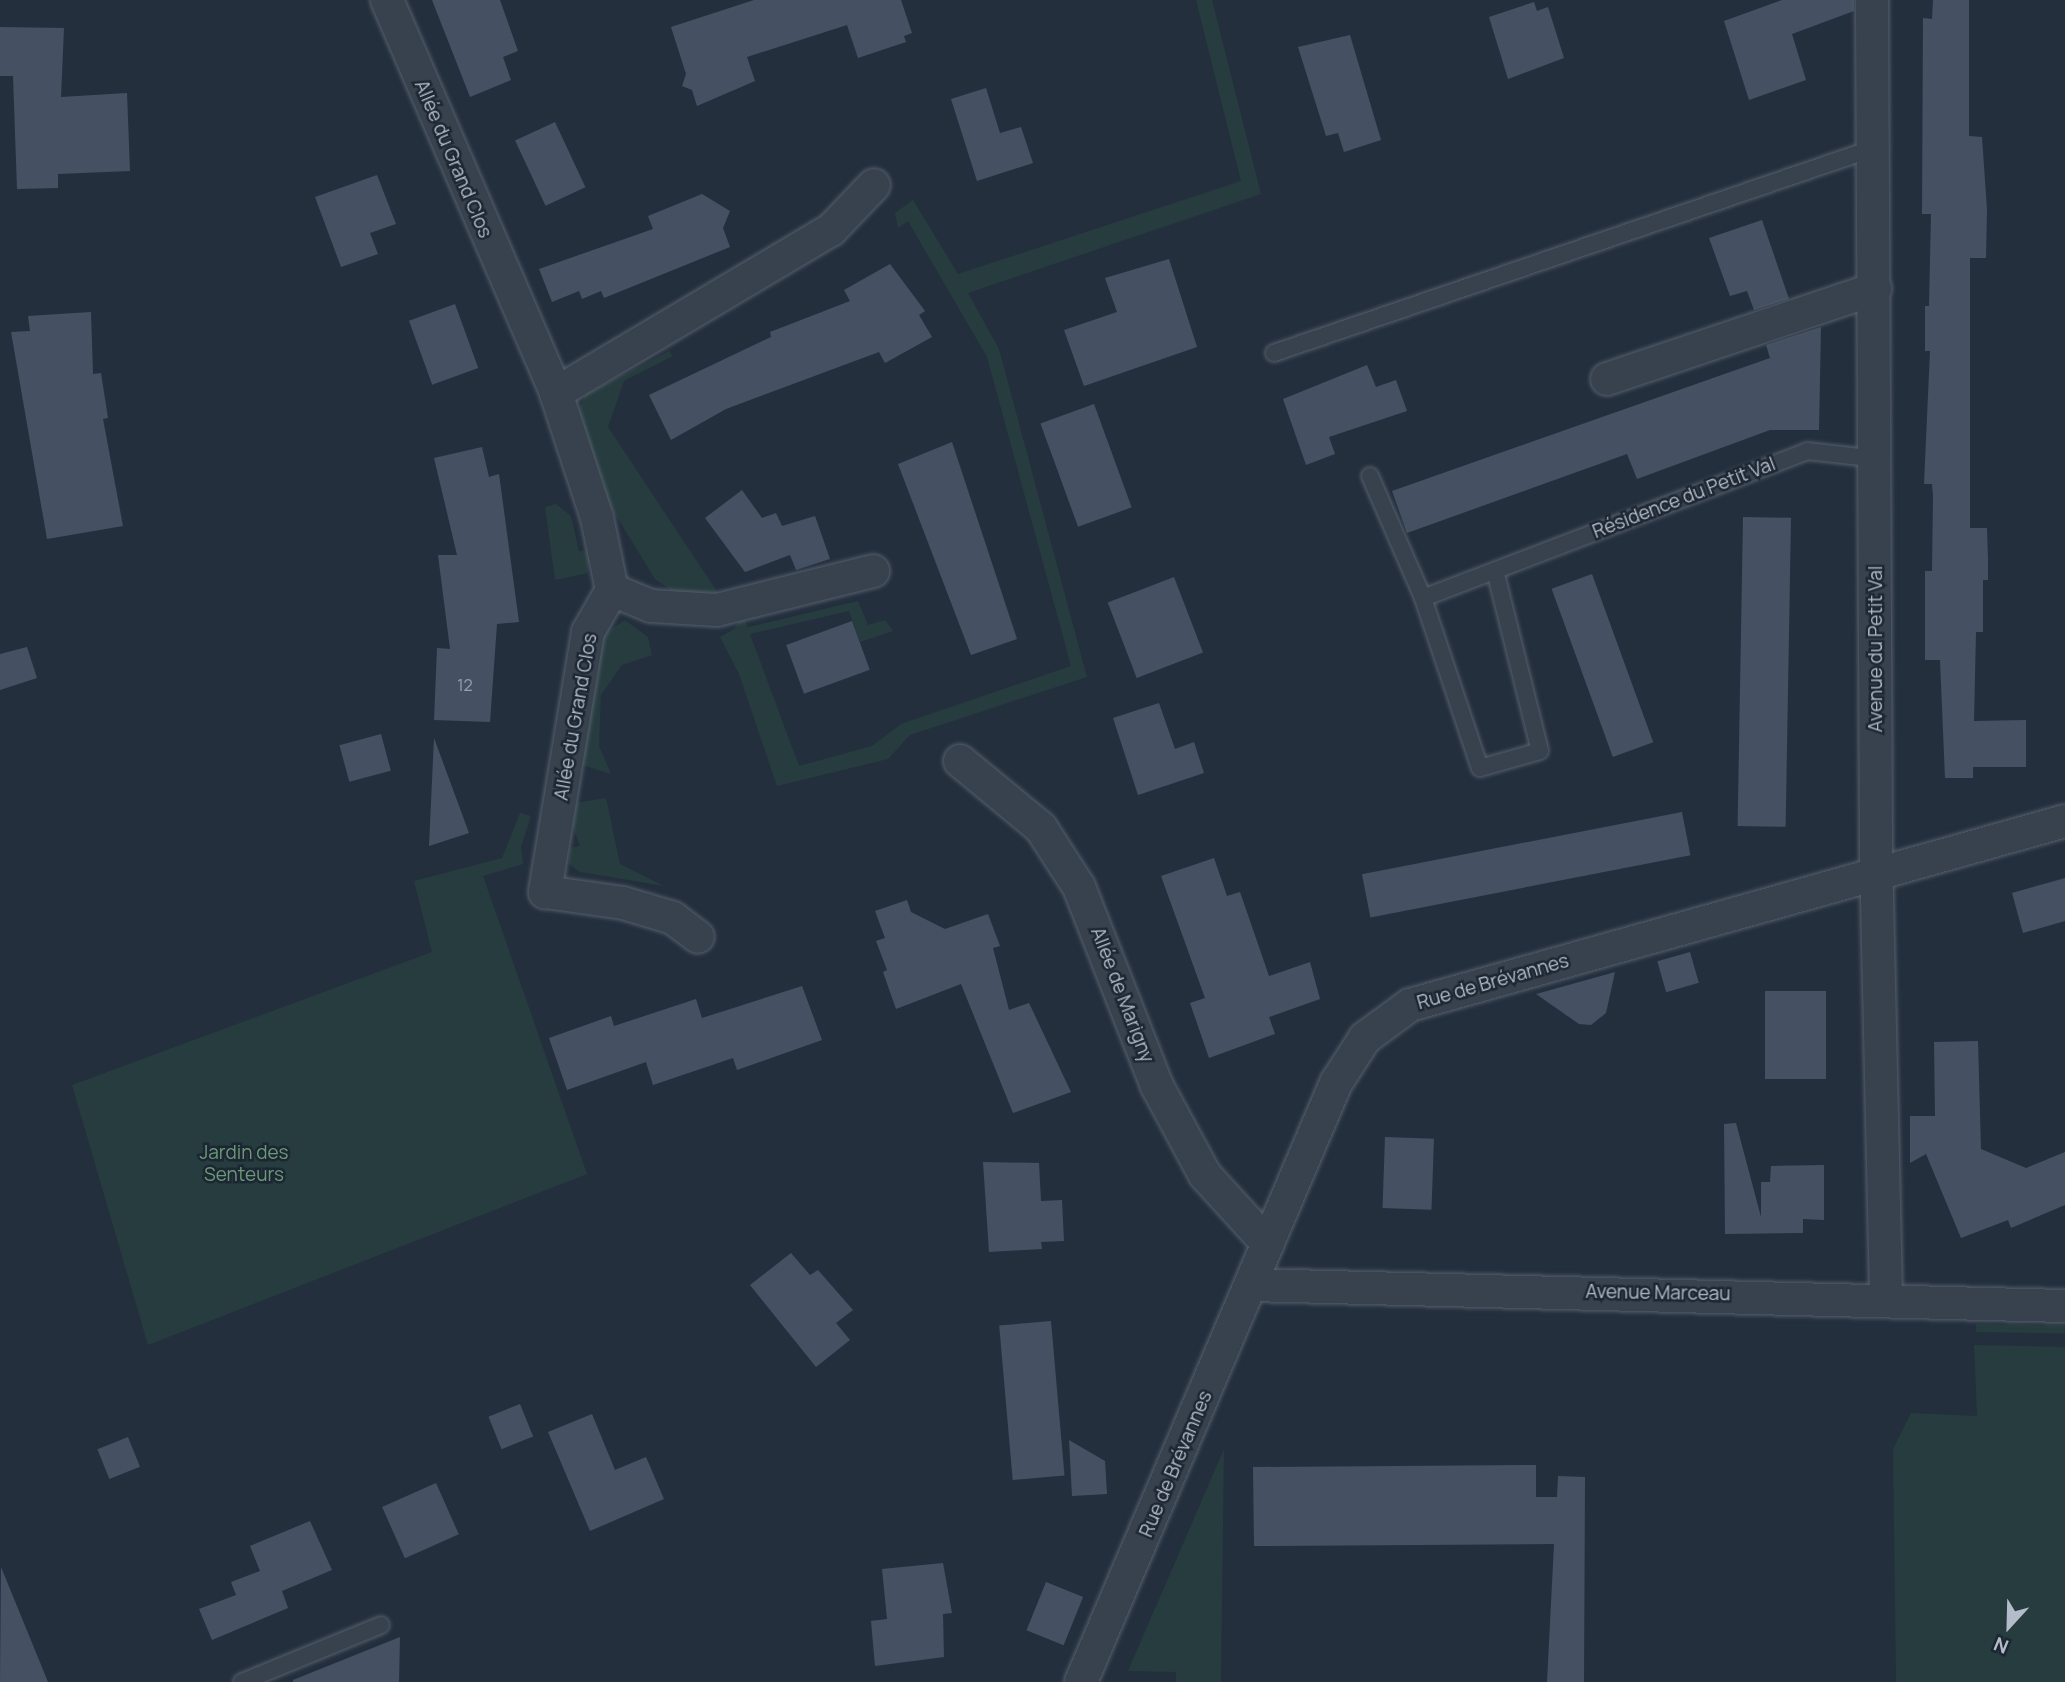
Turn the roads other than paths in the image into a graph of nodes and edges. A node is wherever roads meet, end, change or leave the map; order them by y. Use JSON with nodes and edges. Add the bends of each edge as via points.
{"nodes":[{"id":1,"x":387,"y":0,"type":"edge"},
{"id":2,"x":1872,"y":0,"type":"edge"},
{"id":3,"x":1874,"y":148,"type":"junction"},
{"id":4,"x":874,"y":185,"type":"dead end"},
{"id":5,"x":1875,"y":289,"type":"junction"},
{"id":6,"x":1273,"y":353,"type":"dead end"},
{"id":7,"x":1607,"y":379,"type":"dead end"},
{"id":8,"x":556,"y":393,"type":"junction"},
{"id":9,"x":1877,"y":459,"type":"junction"},
{"id":10,"x":1370,"y":476,"type":"dead end"},
{"id":11,"x":873,"y":571,"type":"dead end"},
{"id":12,"x":1495,"y":571,"type":"junction"},
{"id":13,"x":612,"y":590,"type":"junction"},
{"id":14,"x":1423,"y":598,"type":"junction"},
{"id":15,"x":960,"y":761,"type":"dead end"},
{"id":16,"x":2065,"y":821,"type":"edge"},
{"id":17,"x":1878,"y":874,"type":"junction"},
{"id":18,"x":698,"y":937,"type":"dead end"},
{"id":19,"x":1268,"y":1244,"type":"junction"},
{"id":20,"x":1251,"y":1285,"type":"junction"},
{"id":21,"x":1886,"y":1297,"type":"junction"},
{"id":22,"x":2065,"y":1306,"type":"edge"},
{"id":23,"x":381,"y":1625,"type":"dead end"},
{"id":24,"x":242,"y":1682,"type":"edge"},
{"id":25,"x":1081,"y":1682,"type":"edge"}],
"edges":[{"from":1,"to":8,"type":"street","name":"Allée du Grand Clos"},
{"from":2,"to":3,"type":"street","name":"Avenue du Petit Val"},
{"from":3,"to":5,"type":"street","name":"Avenue du Petit Val"},
{"from":3,"to":6,"type":"lane"},
{"from":4,"to":8,"type":"street","via":[[831,230]]},
{"from":5,"to":7,"type":"street"},
{"from":5,"to":9,"type":"street","name":"Avenue du Petit Val"},
{"from":8,"to":13,"type":"street","name":"Allée du Grand Clos","via":[[597,518]]},
{"from":9,"to":12,"type":"lane","name":"Résidence du Petit Val","via":[[1807,451]]},
{"from":9,"to":17,"type":"street","name":"Avenue du Petit Val"},
{"from":10,"to":14,"type":"lane"},
{"from":11,"to":13,"type":"street","via":[[717,610],[651,606]]},
{"from":12,"to":14,"type":"lane","name":"Résidence du Petit Val"},
{"from":12,"to":14,"type":"lane","via":[[1540,751],[1480,768]]},
{"from":13,"to":18,"type":"street","name":"Allée du Grand Clos","via":[[588,632],[545,892],[623,903],[673,918]]},
{"from":15,"to":19,"type":"street","name":"Allée de Marigny","via":[[1041,828],[1079,887],[1157,1086],[1205,1175]]},
{"from":16,"to":17,"type":"street","name":"Rue de Brévannes"},
{"from":17,"to":19,"type":"street","name":"Rue de Brévannes","via":[[1410,1005],[1364,1038],[1349,1059]]},
{"from":17,"to":21,"type":"street","name":"Avenue du Petit Val"},
{"from":19,"to":20,"type":"street","name":"Rue de Brévannes"},
{"from":20,"to":21,"type":"street","name":"Avenue Marceau"},
{"from":20,"to":25,"type":"street","name":"Rue de Brévannes"},
{"from":21,"to":22,"type":"street","name":"Avenue Marceau"},
{"from":23,"to":24,"type":"lane"}]}
